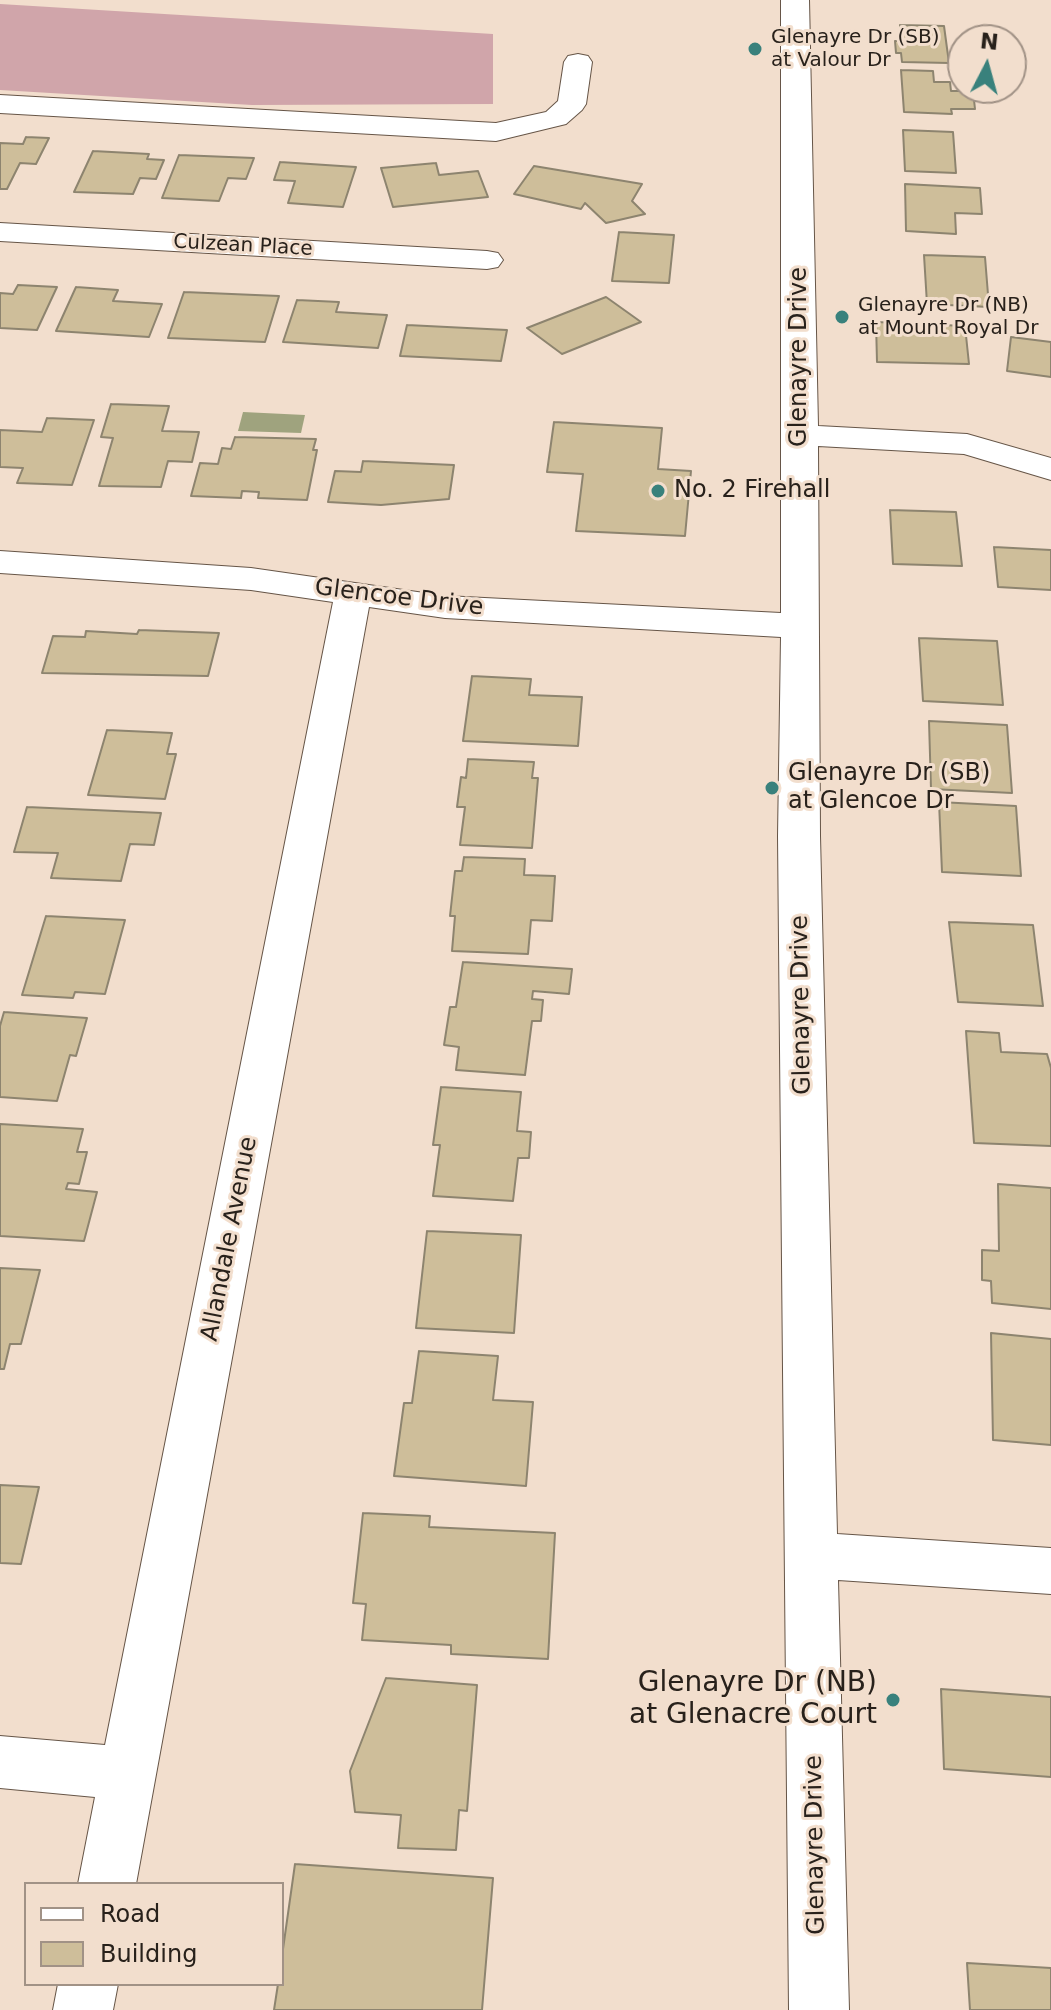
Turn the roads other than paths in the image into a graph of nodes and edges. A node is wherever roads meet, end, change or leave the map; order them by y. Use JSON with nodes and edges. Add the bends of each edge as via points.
{"nodes":[{"id":1,"x":795,"y":0,"type":"edge"},
{"id":2,"x":578,"y":62,"type":"dead end"},
{"id":3,"x":0,"y":104,"type":"edge"},
{"id":4,"x":0,"y":232,"type":"edge"},
{"id":5,"x":487,"y":260,"type":"dead end"},
{"id":6,"x":801,"y":435,"type":"junction"},
{"id":7,"x":1051,"y":469,"type":"edge"},
{"id":8,"x":0,"y":562,"type":"edge"},
{"id":9,"x":353,"y":594,"type":"junction"},
{"id":10,"x":799,"y":626,"type":"junction"},
{"id":11,"x":811,"y":1555,"type":"junction"},
{"id":12,"x":1051,"y":1571,"type":"edge"},
{"id":13,"x":0,"y":1762,"type":"edge"},
{"id":14,"x":128,"y":1773,"type":"junction"},
{"id":15,"x":107,"y":1882,"type":"edge"},
{"id":16,"x":88,"y":1986,"type":"edge"},
{"id":17,"x":83,"y":2010,"type":"edge"},
{"id":18,"x":819,"y":2010,"type":"edge"}],
"edges":[{"from":1,"to":6,"type":"street","name":"Glenayre Drive"},
{"from":2,"to":3,"type":"street","via":[[572,104],[556,118],[496,132]]},
{"from":4,"to":5,"type":"street","name":"Culzean Place"},
{"from":6,"to":7,"type":"street","via":[[967,444]]},
{"from":6,"to":10,"type":"street","name":"Glenayre Drive"},
{"from":8,"to":9,"type":"street","name":"Glencoe Drive","via":[[251,579]]},
{"from":9,"to":10,"type":"street","name":"Glencoe Drive","via":[[445,607]]},
{"from":9,"to":14,"type":"street","name":"Allandale Avenue"},
{"from":10,"to":11,"type":"street","name":"Glenayre Drive"},
{"from":11,"to":12,"type":"street"},
{"from":11,"to":18,"type":"street","name":"Glenayre Drive"},
{"from":13,"to":14,"type":"street"},
{"from":14,"to":15,"type":"street","name":"Allandale Avenue"},
{"from":16,"to":17,"type":"street"}]}
